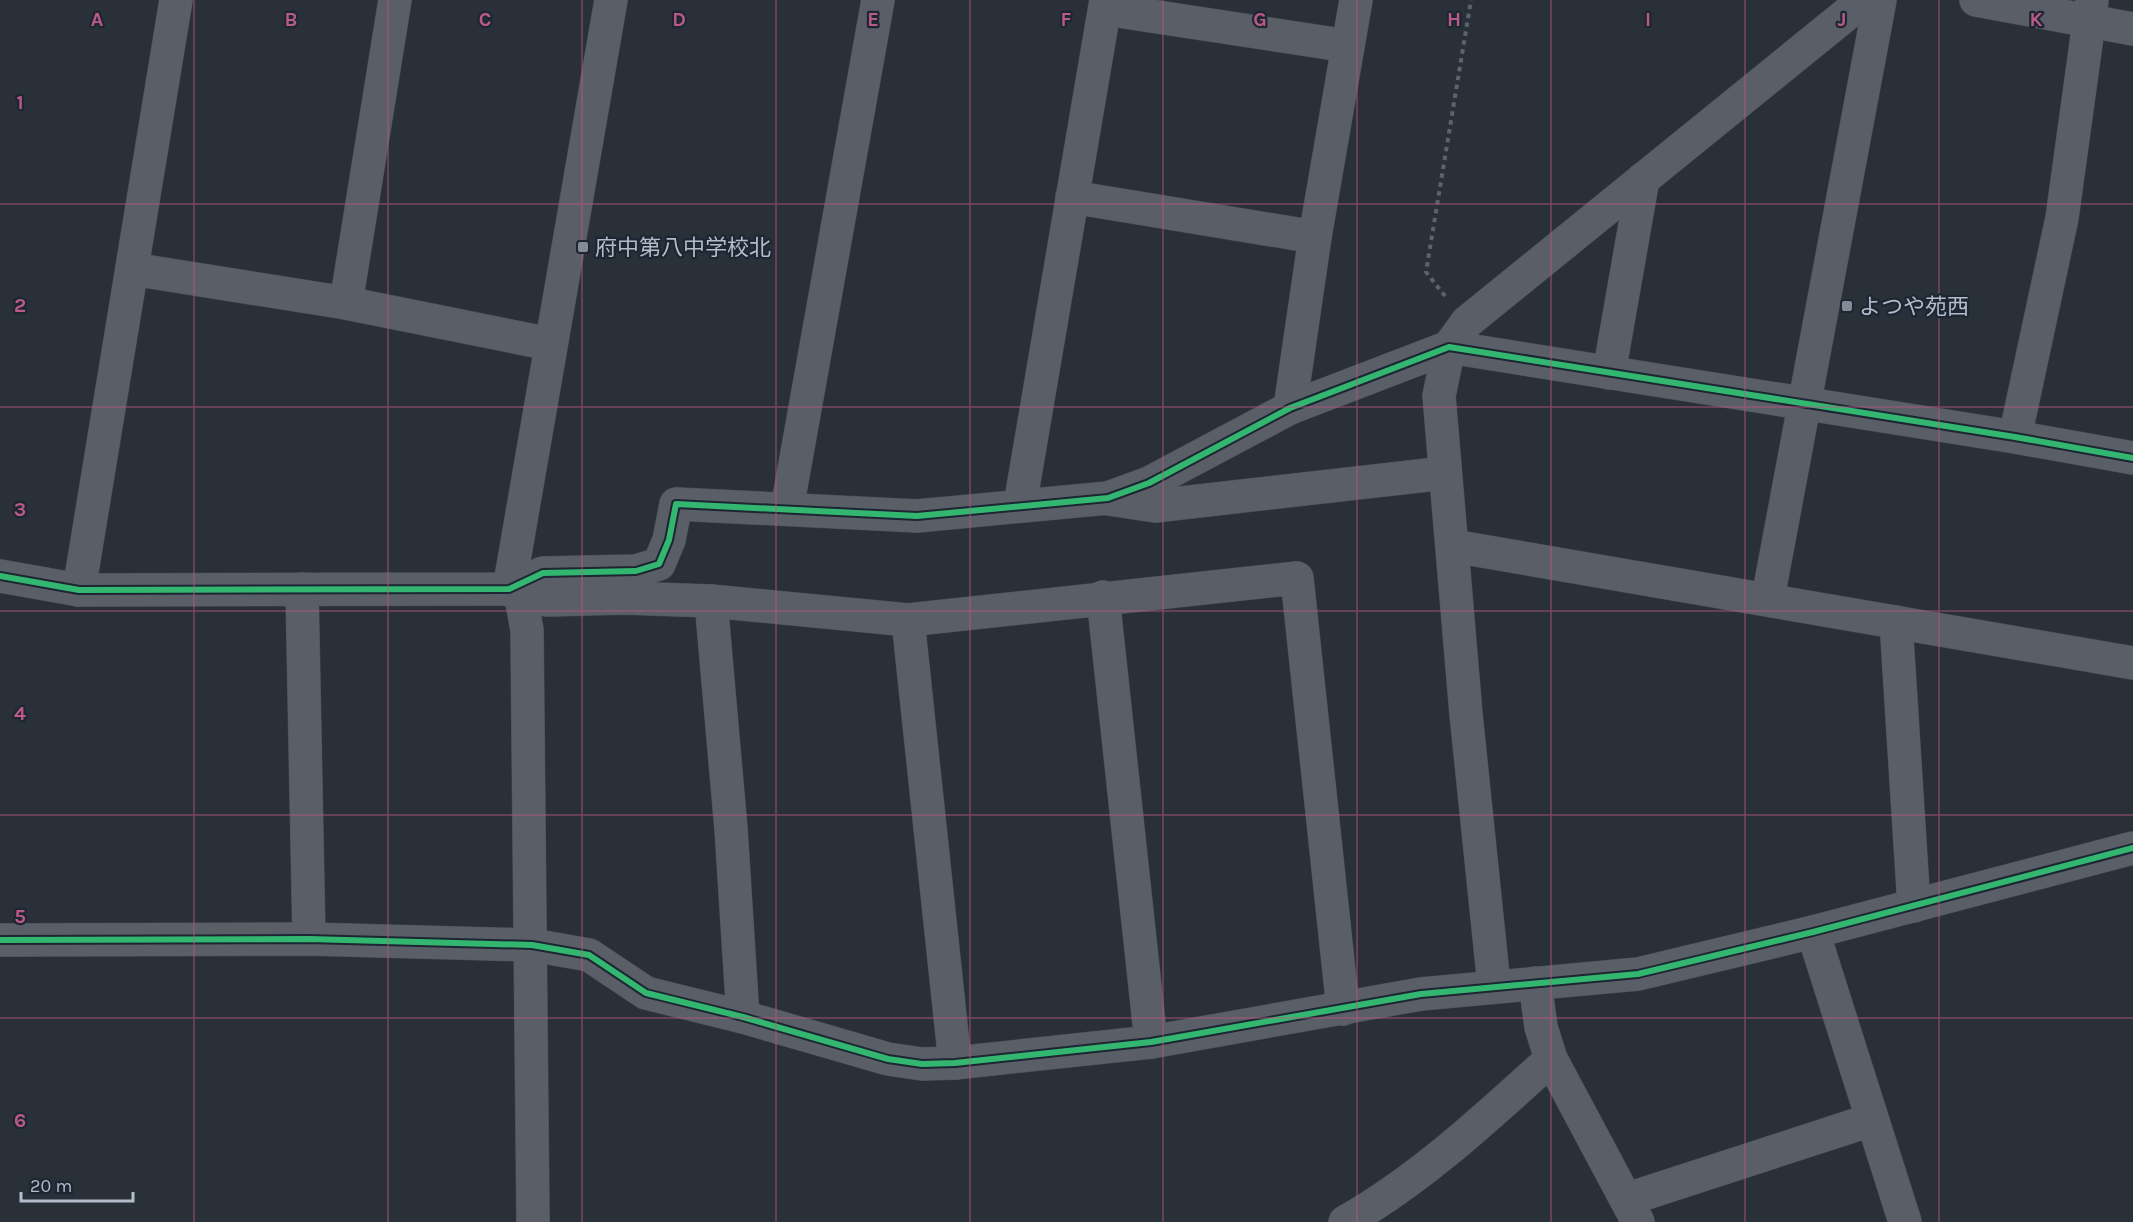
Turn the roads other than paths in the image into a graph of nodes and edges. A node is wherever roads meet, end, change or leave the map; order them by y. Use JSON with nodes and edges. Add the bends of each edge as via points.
{"nodes":[{"id":1,"x":176,"y":0,"type":"edge"},
{"id":2,"x":396,"y":0,"type":"edge"},
{"id":3,"x":611,"y":0,"type":"edge"},
{"id":4,"x":878,"y":0,"type":"edge"},
{"id":5,"x":1356,"y":0,"type":"edge"},
{"id":6,"x":1864,"y":0,"type":"edge"},
{"id":7,"x":1880,"y":0,"type":"edge"},
{"id":8,"x":1976,"y":0,"type":"edge"},
{"id":9,"x":1106,"y":5,"type":"edge"},
{"id":10,"x":2091,"y":10,"type":"edge"},
{"id":11,"x":2133,"y":29,"type":"edge"},
{"id":12,"x":1348,"y":46,"type":"junction"},
{"id":13,"x":1643,"y":178,"type":"junction"},
{"id":14,"x":1072,"y":196,"type":"junction"},
{"id":15,"x":1315,"y":237,"type":"junction"},
{"id":16,"x":132,"y":269,"type":"junction"},
{"id":17,"x":346,"y":303,"type":"junction"},
{"id":18,"x":1458,"y":334,"type":"junction"},
{"id":19,"x":550,"y":344,"type":"junction"},
{"id":20,"x":1609,"y":373,"type":"junction"},
{"id":21,"x":1805,"y":404,"type":"junction"},
{"id":22,"x":1290,"y":408,"type":"junction"},
{"id":23,"x":2015,"y":437,"type":"junction"},
{"id":24,"x":2133,"y":458,"type":"edge"},
{"id":25,"x":1445,"y":472,"type":"junction"},
{"id":26,"x":1108,"y":498,"type":"junction"},
{"id":27,"x":1020,"y":505,"type":"junction"},
{"id":28,"x":788,"y":509,"type":"junction"},
{"id":29,"x":1453,"y":546,"type":"junction"},
{"id":30,"x":0,"y":576,"type":"edge"},
{"id":31,"x":302,"y":589,"type":"junction"},
{"id":32,"x":79,"y":590,"type":"junction"},
{"id":33,"x":515,"y":593,"type":"junction"},
{"id":34,"x":1103,"y":597,"type":"junction"},
{"id":35,"x":1768,"y":598,"type":"junction"},
{"id":36,"x":711,"y":601,"type":"junction"},
{"id":37,"x":908,"y":620,"type":"junction"},
{"id":38,"x":1896,"y":622,"type":"junction"},
{"id":39,"x":2133,"y":663,"type":"edge"},
{"id":40,"x":2133,"y":848,"type":"edge"},
{"id":41,"x":1914,"y":906,"type":"junction"},
{"id":42,"x":1813,"y":932,"type":"junction"},
{"id":43,"x":309,"y":939,"type":"junction"},
{"id":44,"x":0,"y":940,"type":"edge"},
{"id":45,"x":532,"y":945,"type":"junction"},
{"id":46,"x":1535,"y":983,"type":"junction"},
{"id":47,"x":1494,"y":985,"type":"junction"},
{"id":48,"x":1343,"y":1008,"type":"junction"},
{"id":49,"x":744,"y":1017,"type":"junction"},
{"id":50,"x":1151,"y":1042,"type":"junction"},
{"id":51,"x":1551,"y":1059,"type":"junction"},
{"id":52,"x":955,"y":1064,"type":"junction"},
{"id":53,"x":1871,"y":1120,"type":"junction"},
{"id":54,"x":1633,"y":1211,"type":"edge"},
{"id":55,"x":533,"y":1222,"type":"edge"},
{"id":56,"x":1345,"y":1222,"type":"edge"},
{"id":57,"x":1905,"y":1222,"type":"edge"}],
"edges":[{"from":1,"to":16,"type":"street"},
{"from":2,"to":17,"type":"street"},
{"from":3,"to":19,"type":"street"},
{"from":4,"to":28,"type":"street"},
{"from":5,"to":12,"type":"street"},
{"from":6,"to":13,"type":"street"},
{"from":7,"to":21,"type":"street"},
{"from":8,"to":10,"type":"street"},
{"from":9,"to":12,"type":"street"},
{"from":9,"to":14,"type":"street"},
{"from":10,"to":11,"type":"street"},
{"from":10,"to":23,"type":"street","via":[[2062,218]]},
{"from":12,"to":15,"type":"street"},
{"from":13,"to":18,"type":"street"},
{"from":13,"to":20,"type":"street"},
{"from":14,"to":15,"type":"street"},
{"from":14,"to":27,"type":"street"},
{"from":15,"to":22,"type":"street"},
{"from":16,"to":17,"type":"street"},
{"from":16,"to":32,"type":"street"},
{"from":17,"to":19,"type":"street"},
{"from":18,"to":20,"type":"street"},
{"from":18,"to":22,"type":"street"},
{"from":18,"to":25,"type":"street","via":[[1438,396]]},
{"from":19,"to":33,"type":"street"},
{"from":20,"to":21,"type":"street"},
{"from":21,"to":23,"type":"street"},
{"from":21,"to":35,"type":"street"},
{"from":22,"to":26,"type":"street","via":[[1149,483]]},
{"from":23,"to":24,"type":"street"},
{"from":25,"to":26,"type":"street","via":[[1155,506]]},
{"from":25,"to":29,"type":"street"},
{"from":26,"to":27,"type":"street"},
{"from":27,"to":28,"type":"street","via":[[917,516]]},
{"from":28,"to":33,"type":"street","via":[[676,504],[669,540],[658,564],[636,571],[543,573]]},
{"from":29,"to":35,"type":"street"},
{"from":29,"to":47,"type":"street"},
{"from":30,"to":32,"type":"street"},
{"from":31,"to":32,"type":"street"},
{"from":31,"to":33,"type":"street"},
{"from":31,"to":43,"type":"street"},
{"from":33,"to":36,"type":"street","via":[[549,600]]},
{"from":33,"to":45,"type":"street","via":[[527,630]]},
{"from":34,"to":37,"type":"street"},
{"from":34,"to":48,"type":"street","via":[[1297,578]]},
{"from":34,"to":50,"type":"street"},
{"from":35,"to":38,"type":"street"},
{"from":36,"to":37,"type":"street"},
{"from":36,"to":49,"type":"street"},
{"from":37,"to":52,"type":"street"},
{"from":38,"to":39,"type":"street"},
{"from":38,"to":41,"type":"street"},
{"from":40,"to":41,"type":"street"},
{"from":41,"to":42,"type":"street"},
{"from":42,"to":46,"type":"street","via":[[1638,974]]},
{"from":42,"to":53,"type":"street"},
{"from":43,"to":44,"type":"street"},
{"from":43,"to":45,"type":"street"},
{"from":45,"to":49,"type":"street","via":[[589,955],[646,993]]},
{"from":45,"to":55,"type":"street"},
{"from":46,"to":47,"type":"street"},
{"from":46,"to":51,"type":"street","via":[[1541,1027]]},
{"from":47,"to":48,"type":"street"},
{"from":48,"to":50,"type":"street"},
{"from":49,"to":52,"type":"street","via":[[888,1059],[922,1065]]},
{"from":50,"to":52,"type":"street"},
{"from":51,"to":54,"type":"street"},
{"from":51,"to":56,"type":"street","via":[[1490,1115],[1380,1202]]},
{"from":53,"to":54,"type":"street"},
{"from":53,"to":57,"type":"street"}]}
